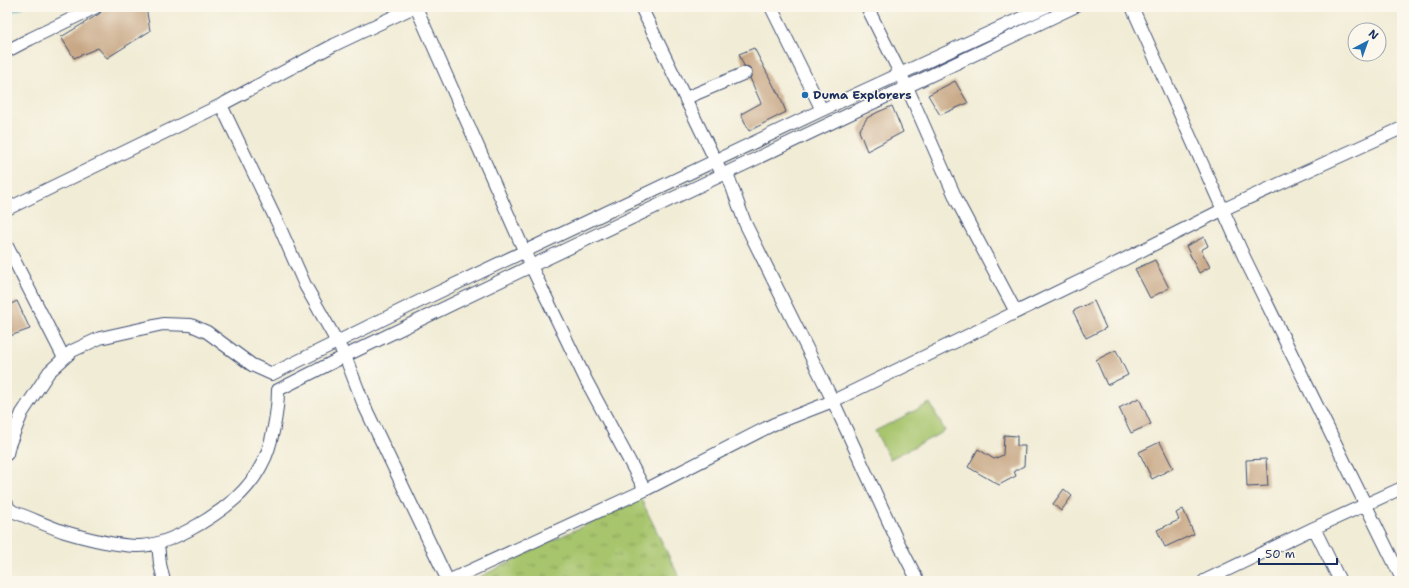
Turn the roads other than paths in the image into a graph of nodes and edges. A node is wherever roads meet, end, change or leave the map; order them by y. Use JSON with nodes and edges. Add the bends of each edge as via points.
{"nodes":[{"id":1,"x":96,"y":7,"type":"edge"},
{"id":2,"x":415,"y":7,"type":"edge"},
{"id":3,"x":641,"y":7,"type":"edge"},
{"id":4,"x":771,"y":7,"type":"edge"},
{"id":5,"x":867,"y":7,"type":"edge"},
{"id":6,"x":1045,"y":7,"type":"edge"},
{"id":7,"x":1074,"y":7,"type":"edge"},
{"id":8,"x":1132,"y":7,"type":"edge"},
{"id":9,"x":7,"y":51,"type":"edge"},
{"id":10,"x":744,"y":73,"type":"dead end"},
{"id":11,"x":900,"y":74,"type":"junction"},
{"id":12,"x":907,"y":87,"type":"junction"},
{"id":13,"x":686,"y":98,"type":"junction"},
{"id":14,"x":221,"y":105,"type":"junction"},
{"id":15,"x":822,"y":110,"type":"junction"},
{"id":16,"x":1402,"y":128,"type":"edge"},
{"id":17,"x":715,"y":161,"type":"junction"},
{"id":18,"x":724,"y":174,"type":"junction"},
{"id":19,"x":7,"y":209,"type":"edge"},
{"id":20,"x":1222,"y":210,"type":"junction"},
{"id":21,"x":7,"y":246,"type":"edge"},
{"id":22,"x":524,"y":252,"type":"junction"},
{"id":23,"x":531,"y":266,"type":"junction"},
{"id":24,"x":1016,"y":312,"type":"junction"},
{"id":25,"x":338,"y":342,"type":"junction"},
{"id":26,"x":345,"y":356,"type":"junction"},
{"id":27,"x":64,"y":358,"type":"junction"},
{"id":28,"x":272,"y":374,"type":"junction"},
{"id":29,"x":278,"y":390,"type":"junction"},
{"id":30,"x":833,"y":401,"type":"junction"},
{"id":31,"x":7,"y":454,"type":"edge"},
{"id":32,"x":1402,"y":488,"type":"edge"},
{"id":33,"x":645,"y":490,"type":"junction"},
{"id":34,"x":1366,"y":506,"type":"junction"},
{"id":35,"x":8,"y":508,"type":"edge"},
{"id":36,"x":1314,"y":528,"type":"junction"},
{"id":37,"x":158,"y":543,"type":"junction"},
{"id":38,"x":1336,"y":579,"type":"edge"},
{"id":39,"x":1402,"y":579,"type":"edge"},
{"id":40,"x":164,"y":581,"type":"edge"},
{"id":41,"x":448,"y":581,"type":"edge"},
{"id":42,"x":918,"y":581,"type":"edge"},
{"id":43,"x":1204,"y":581,"type":"edge"}],
"edges":[{"from":1,"to":9,"type":"street"},
{"from":2,"to":14,"type":"street","via":[[334,45]]},
{"from":2,"to":22,"type":"street"},
{"from":3,"to":13,"type":"street"},
{"from":4,"to":15,"type":"street"},
{"from":5,"to":11,"type":"street"},
{"from":6,"to":11,"type":"street"},
{"from":7,"to":12,"type":"street"},
{"from":8,"to":20,"type":"street"},
{"from":10,"to":13,"type":"street"},
{"from":11,"to":12,"type":"street"},
{"from":11,"to":15,"type":"street"},
{"from":12,"to":18,"type":"street"},
{"from":12,"to":24,"type":"street","via":[[957,201]]},
{"from":13,"to":17,"type":"street"},
{"from":14,"to":19,"type":"street"},
{"from":14,"to":25,"type":"street","via":[[305,285]]},
{"from":15,"to":17,"type":"street"},
{"from":16,"to":20,"type":"street"},
{"from":17,"to":18,"type":"street"},
{"from":17,"to":22,"type":"street"},
{"from":18,"to":23,"type":"street"},
{"from":18,"to":30,"type":"street","via":[[745,223]]},
{"from":20,"to":24,"type":"street"},
{"from":20,"to":34,"type":"street"},
{"from":21,"to":27,"type":"street"},
{"from":22,"to":23,"type":"street"},
{"from":22,"to":25,"type":"street"},
{"from":23,"to":26,"type":"street"},
{"from":23,"to":33,"type":"street","via":[[586,380]]},
{"from":24,"to":30,"type":"street"},
{"from":25,"to":26,"type":"street"},
{"from":25,"to":28,"type":"street"},
{"from":26,"to":29,"type":"street"},
{"from":26,"to":41,"type":"street","via":[[367,412]]},
{"from":27,"to":28,"type":"street","via":[[100,338],[163,324],[179,324],[207,332],[252,365]]},
{"from":27,"to":31,"type":"street","via":[[49,372],[22,413]]},
{"from":28,"to":29,"type":"street"},
{"from":29,"to":37,"type":"street","via":[[268,450],[263,464],[248,484],[237,498],[201,523]]},
{"from":30,"to":33,"type":"street","via":[[774,424]]},
{"from":30,"to":42,"type":"street"},
{"from":32,"to":34,"type":"street"},
{"from":33,"to":41,"type":"street"},
{"from":34,"to":36,"type":"street"},
{"from":34,"to":39,"type":"street"},
{"from":35,"to":37,"type":"street","via":[[64,532],[136,546]]},
{"from":36,"to":38,"type":"street"},
{"from":36,"to":43,"type":"street"},
{"from":37,"to":40,"type":"street"}]}
